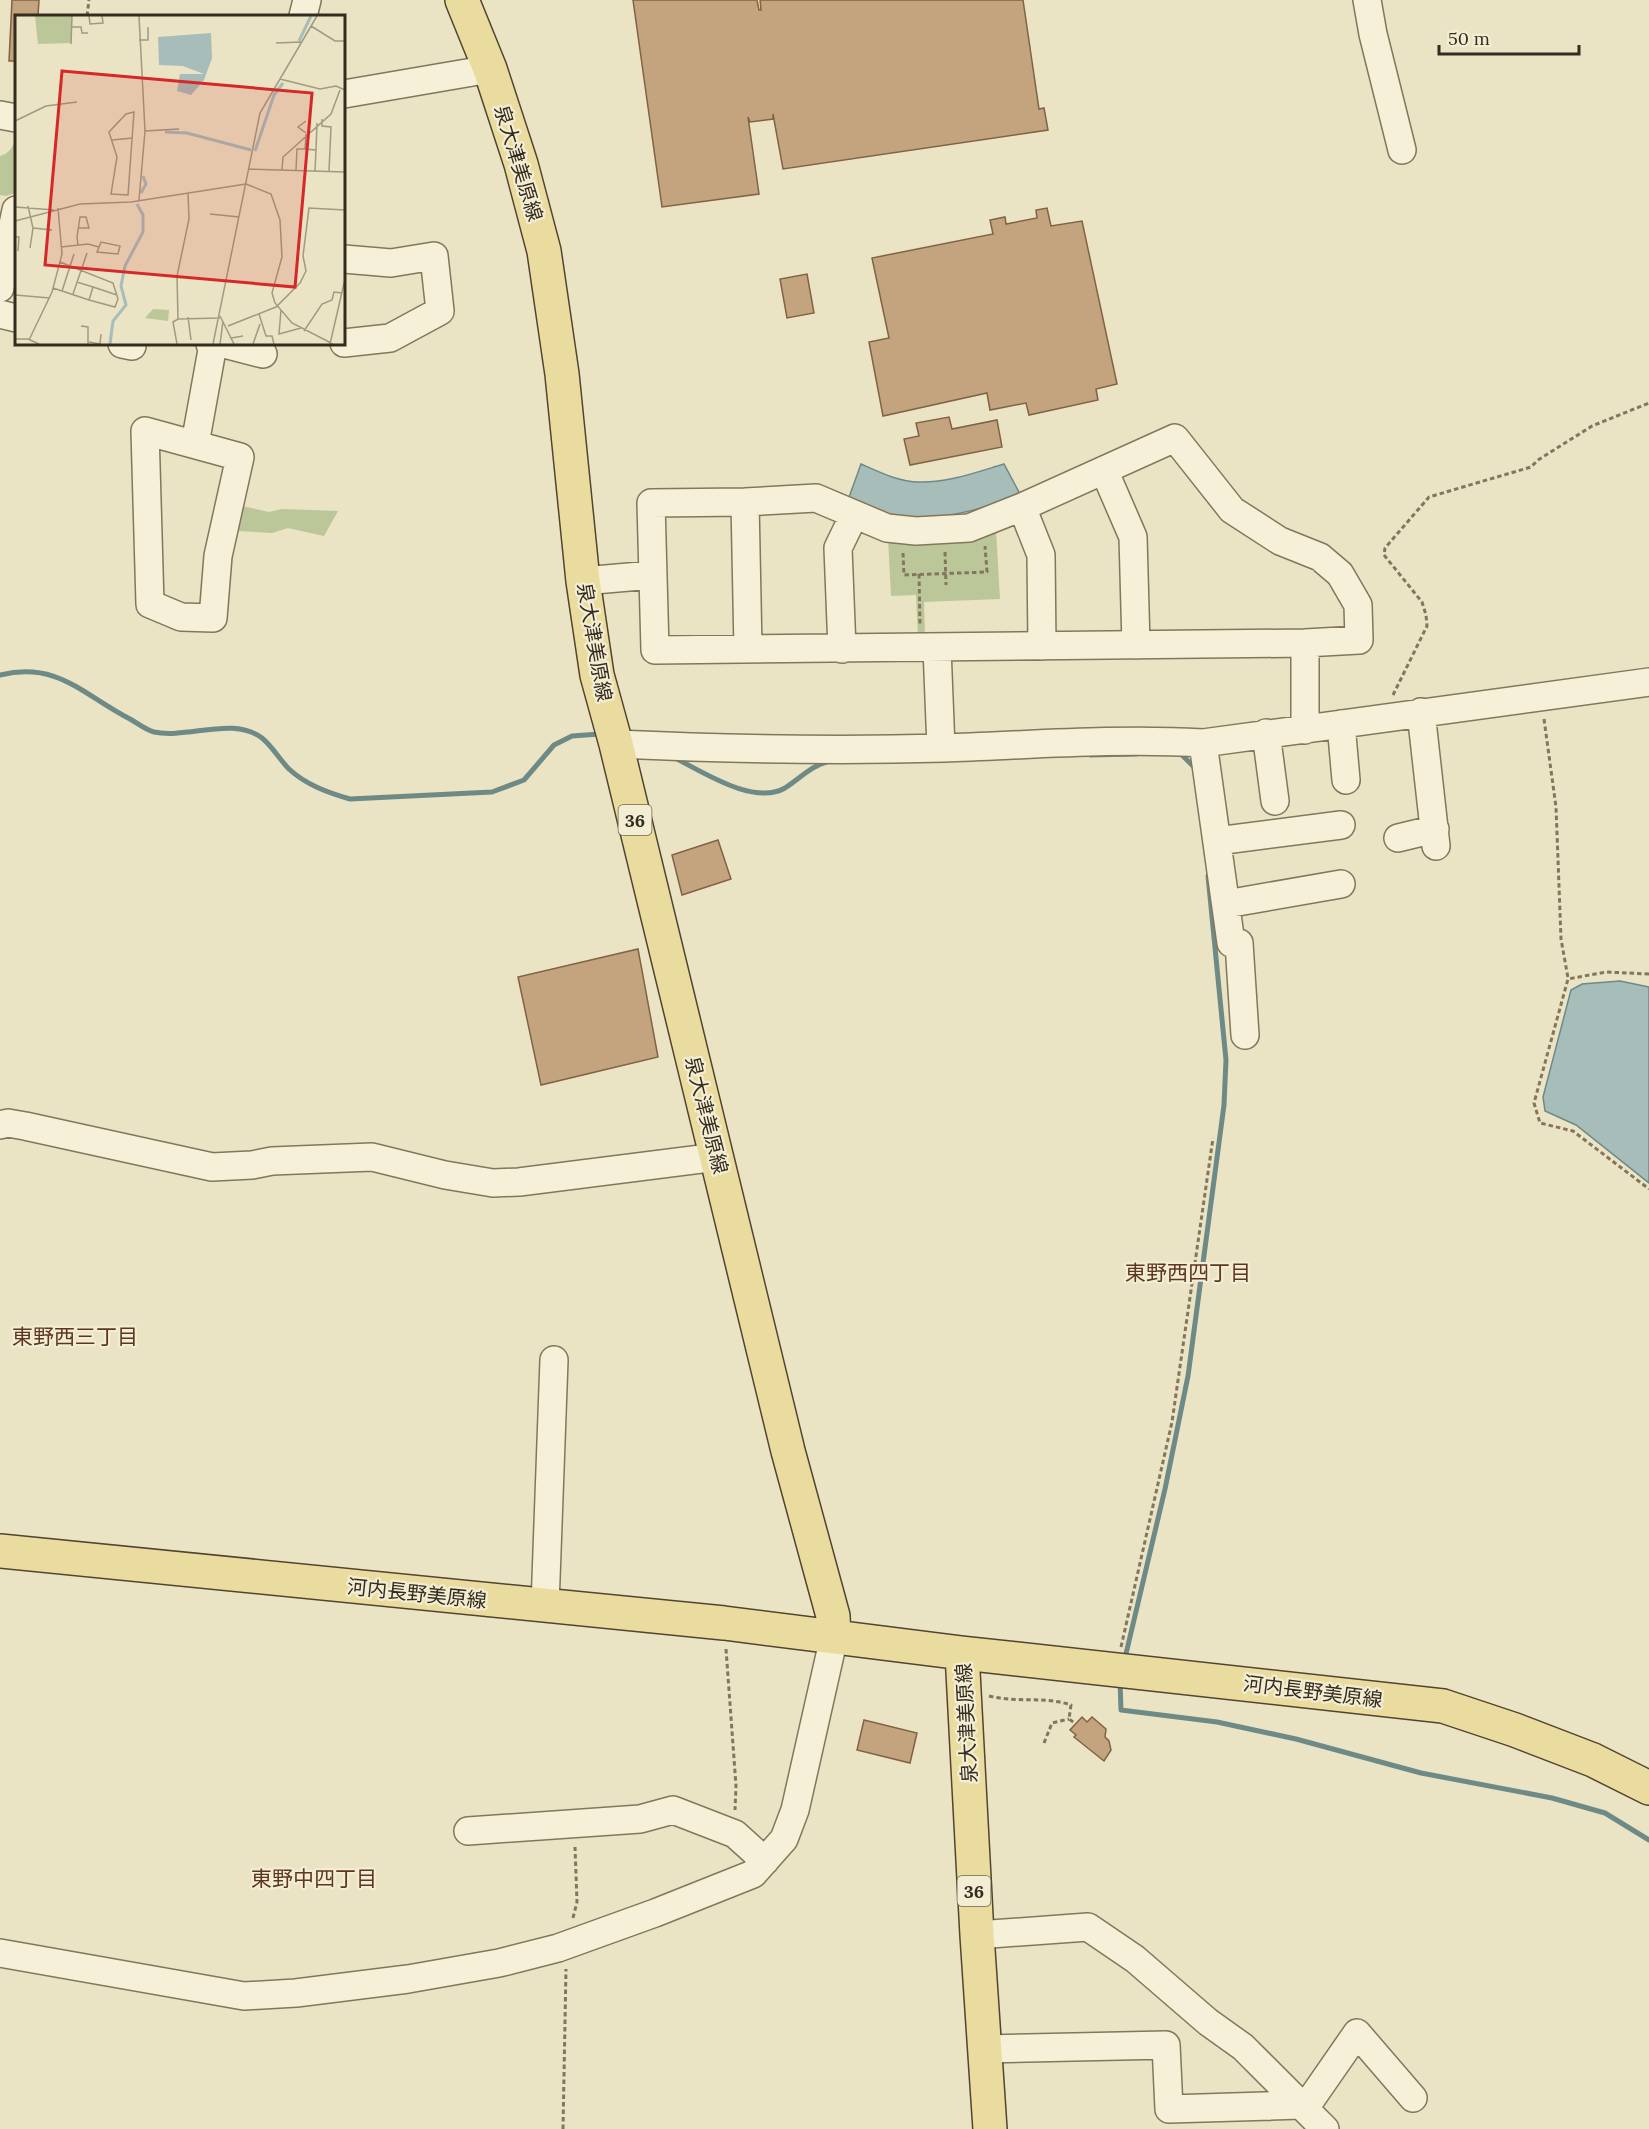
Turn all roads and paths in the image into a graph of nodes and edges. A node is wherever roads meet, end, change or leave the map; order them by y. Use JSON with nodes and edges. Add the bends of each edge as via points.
{"nodes":[{"id":1,"x":89,"y":0,"type":"edge"},
{"id":2,"x":307,"y":0,"type":"edge"},
{"id":3,"x":462,"y":0,"type":"edge"},
{"id":4,"x":1367,"y":0,"type":"edge"},
{"id":5,"x":87,"y":15,"type":"edge"},
{"id":6,"x":303,"y":15,"type":"edge"},
{"id":7,"x":476,"y":16,"type":"edge"},
{"id":8,"x":489,"y":69,"type":"junction"},
{"id":9,"x":345,"y":94,"type":"edge"},
{"id":10,"x":0,"y":115,"type":"edge"},
{"id":11,"x":15,"y":118,"type":"edge"},
{"id":12,"x":1402,"y":150,"type":"dead end"},
{"id":13,"x":12,"y":213,"type":"edge"},
{"id":14,"x":345,"y":259,"type":"edge"},
{"id":15,"x":0,"y":288,"type":"edge"},
{"id":16,"x":0,"y":314,"type":"edge"},
{"id":17,"x":15,"y":318,"type":"edge"},
{"id":18,"x":345,"y":344,"type":"edge"},
{"id":19,"x":210,"y":345,"type":"edge"},
{"id":20,"x":228,"y":345,"type":"edge"},
{"id":21,"x":262,"y":354,"type":"dead end"},
{"id":22,"x":1649,"y":403,"type":"edge"},
{"id":23,"x":195,"y":444,"type":"junction"},
{"id":24,"x":1104,"y":470,"type":"junction"},
{"id":25,"x":745,"y":502,"type":"junction"},
{"id":26,"x":1022,"y":507,"type":"junction"},
{"id":27,"x":854,"y":515,"type":"junction"},
{"id":28,"x":984,"y":523,"type":"junction"},
{"id":29,"x":901,"y":530,"type":"junction"},
{"id":30,"x":944,"y":530,"type":"junction"},
{"id":31,"x":919,"y":573,"type":"junction"},
{"id":32,"x":945,"y":573,"type":"junction"},
{"id":33,"x":652,"y":574,"type":"junction"},
{"id":34,"x":583,"y":581,"type":"junction"},
{"id":35,"x":946,"y":585,"type":"dead end"},
{"id":36,"x":1305,"y":643,"type":"junction"},
{"id":37,"x":1136,"y":645,"type":"junction"},
{"id":38,"x":1042,"y":646,"type":"junction"},
{"id":39,"x":929,"y":647,"type":"junction"},
{"id":40,"x":842,"y":648,"type":"junction"},
{"id":41,"x":748,"y":649,"type":"junction"},
{"id":42,"x":1649,"y":682,"type":"edge"},
{"id":43,"x":1541,"y":696,"type":"junction"},
{"id":44,"x":1420,"y":712,"type":"junction"},
{"id":45,"x":1382,"y":718,"type":"junction"},
{"id":46,"x":1341,"y":724,"type":"junction"},
{"id":47,"x":1305,"y":730,"type":"junction"},
{"id":48,"x":1266,"y":734,"type":"junction"},
{"id":49,"x":1203,"y":742,"type":"junction"},
{"id":50,"x":616,"y":744,"type":"junction"},
{"id":51,"x":941,"y":748,"type":"junction"},
{"id":52,"x":1346,"y":780,"type":"dead end"},
{"id":53,"x":1275,"y":801,"type":"dead end"},
{"id":54,"x":1341,"y":825,"type":"dead end"},
{"id":55,"x":1398,"y":838,"type":"dead end"},
{"id":56,"x":1217,"y":841,"type":"junction"},
{"id":57,"x":1341,"y":885,"type":"dead end"},
{"id":58,"x":1226,"y":904,"type":"junction"},
{"id":59,"x":1649,"y":975,"type":"edge"},
{"id":60,"x":1568,"y":979,"type":"junction"},
{"id":61,"x":1245,"y":1035,"type":"dead end"},
{"id":62,"x":0,"y":1125,"type":"edge"},
{"id":63,"x":1213,"y":1138,"type":"dead end"},
{"id":64,"x":717,"y":1157,"type":"junction"},
{"id":65,"x":1649,"y":1189,"type":"edge"},
{"id":66,"x":554,"y":1360,"type":"dead end"},
{"id":67,"x":0,"y":1551,"type":"edge"},
{"id":68,"x":545,"y":1606,"type":"junction"},
{"id":69,"x":724,"y":1623,"type":"junction"},
{"id":70,"x":834,"y":1637,"type":"junction"},
{"id":71,"x":962,"y":1653,"type":"junction"},
{"id":72,"x":1116,"y":1669,"type":"junction"},
{"id":73,"x":964,"y":1689,"type":"junction"},
{"id":74,"x":1069,"y":1719,"type":"junction"},
{"id":75,"x":1076,"y":1724,"type":"dead end"},
{"id":76,"x":1044,"y":1743,"type":"dead end"},
{"id":77,"x":1649,"y":1788,"type":"edge"},
{"id":78,"x":574,"y":1822,"type":"junction"},
{"id":79,"x":468,"y":1831,"type":"dead end"},
{"id":80,"x":735,"y":1834,"type":"junction"},
{"id":81,"x":765,"y":1861,"type":"junction"},
{"id":82,"x":977,"y":1935,"type":"junction"},
{"id":83,"x":567,"y":1945,"type":"junction"},
{"id":84,"x":0,"y":1953,"type":"edge"},
{"id":85,"x":984,"y":2049,"type":"junction"},
{"id":86,"x":1413,"y":2098,"type":"dead end"},
{"id":87,"x":1303,"y":2107,"type":"junction"},
{"id":88,"x":1170,"y":2119,"type":"edge"},
{"id":89,"x":563,"y":2129,"type":"edge"},
{"id":90,"x":990,"y":2129,"type":"edge"},
{"id":91,"x":1325,"y":2129,"type":"edge"}],
"edges":[{"from":1,"to":5,"type":"path"},
{"from":2,"to":6,"type":"street"},
{"from":3,"to":7,"type":"main road","name":"泉大津美原線","number":"36"},
{"from":4,"to":12,"type":"street"},
{"from":7,"to":8,"type":"main road","name":"泉大津美原線","number":"36"},
{"from":8,"to":9,"type":"street"},
{"from":8,"to":34,"type":"main road","name":"泉大津美原線","number":"36","via":[[521,164],[544,251],[562,374]]},
{"from":10,"to":11,"type":"street"},
{"from":13,"to":15,"type":"street"},
{"from":14,"to":18,"type":"street","via":[[391,263],[434,256],[440,311],[390,338]]},
{"from":16,"to":17,"type":"street"},
{"from":19,"to":23,"type":"street"},
{"from":20,"to":21,"type":"street"},
{"from":22,"to":45,"type":"path","via":[[1592,426],[1531,467],[1429,497],[1385,548],[1384,555],[1422,602],[1427,626]]},
{"from":23,"to":23,"type":"street","via":[[145,431],[150,604],[181,617],[213,618],[218,556],[240,457]]},
{"from":24,"to":26,"type":"street"},
{"from":24,"to":36,"type":"street","via":[[1175,438],[1232,510],[1280,541],[1320,557],[1341,574],[1358,605],[1359,640]]},
{"from":24,"to":37,"type":"street","via":[[1133,537]]},
{"from":25,"to":27,"type":"street","via":[[816,498]]},
{"from":25,"to":33,"type":"street","via":[[651,503]]},
{"from":25,"to":41,"type":"street"},
{"from":26,"to":28,"type":"street"},
{"from":26,"to":38,"type":"street","via":[[1041,555]]},
{"from":27,"to":29,"type":"street"},
{"from":27,"to":40,"type":"street","via":[[838,548]]},
{"from":28,"to":30,"type":"street"},
{"from":28,"to":32,"type":"path","via":[[987,572]]},
{"from":29,"to":30,"type":"street"},
{"from":29,"to":31,"type":"path","via":[[904,575]]},
{"from":30,"to":32,"type":"path"},
{"from":31,"to":32,"type":"path"},
{"from":31,"to":39,"type":"path"},
{"from":32,"to":35,"type":"path"},
{"from":33,"to":34,"type":"street"},
{"from":33,"to":41,"type":"street","via":[[655,650]]},
{"from":34,"to":50,"type":"main road","name":"泉大津美原線","number":"36","via":[[597,675]]},
{"from":36,"to":37,"type":"street"},
{"from":36,"to":47,"type":"street"},
{"from":37,"to":38,"type":"street"},
{"from":38,"to":39,"type":"street"},
{"from":39,"to":40,"type":"street"},
{"from":39,"to":51,"type":"street"},
{"from":40,"to":41,"type":"street"},
{"from":42,"to":43,"type":"street"},
{"from":43,"to":44,"type":"street"},
{"from":43,"to":60,"type":"path","via":[[1556,807],[1561,939]]},
{"from":44,"to":45,"type":"street"},
{"from":44,"to":55,"type":"street","via":[[1435,838]]},
{"from":45,"to":46,"type":"street"},
{"from":46,"to":47,"type":"street"},
{"from":46,"to":52,"type":"street"},
{"from":47,"to":48,"type":"street"},
{"from":48,"to":49,"type":"street"},
{"from":48,"to":53,"type":"street"},
{"from":49,"to":51,"type":"street"},
{"from":49,"to":56,"type":"street"},
{"from":50,"to":51,"type":"street","via":[[750,750]]},
{"from":50,"to":64,"type":"main road","name":"泉大津美原線","number":"36"},
{"from":54,"to":56,"type":"street"},
{"from":56,"to":58,"type":"street"},
{"from":57,"to":58,"type":"street"},
{"from":58,"to":61,"type":"street","via":[[1231,943],[1239,943]]},
{"from":59,"to":60,"type":"path","via":[[1606,972]]},
{"from":60,"to":65,"type":"path","via":[[1534,1104],[1540,1123],[1573,1131]]},
{"from":62,"to":64,"type":"street","via":[[25,1126],[212,1167],[372,1157],[493,1183]]},
{"from":63,"to":72,"type":"path","via":[[1172,1422]]},
{"from":64,"to":70,"type":"main road","name":"泉大津美原線","number":"36","via":[[788,1451],[833,1616]]},
{"from":66,"to":68,"type":"street"},
{"from":67,"to":68,"type":"main road","name":"河内長野美原線"},
{"from":68,"to":69,"type":"main road","name":"河内長野美原線"},
{"from":69,"to":70,"type":"main road","name":"河内長野美原線"},
{"from":69,"to":80,"type":"path","via":[[736,1786]]},
{"from":70,"to":71,"type":"main road","name":"泉大津美原線"},
{"from":70,"to":81,"type":"street","via":[[795,1810],[784,1839]]},
{"from":71,"to":72,"type":"main road","name":"河内長野美原線"},
{"from":71,"to":73,"type":"main road","name":"泉大津美原線","number":"36"},
{"from":72,"to":77,"type":"main road","name":"河内長野美原線","via":[[1443,1706],[1593,1760]]},
{"from":73,"to":74,"type":"path","via":[[1002,1699],[1063,1702],[1071,1705]]},
{"from":73,"to":82,"type":"main road","name":"泉大津美原線","number":"36"},
{"from":74,"to":75,"type":"path"},
{"from":74,"to":76,"type":"path","via":[[1052,1723]]},
{"from":78,"to":79,"type":"street"},
{"from":78,"to":80,"type":"street","via":[[639,1819],[673,1810]]},
{"from":78,"to":83,"type":"path","via":[[577,1902]]},
{"from":80,"to":81,"type":"street"},
{"from":81,"to":83,"type":"street","via":[[753,1874]]},
{"from":82,"to":85,"type":"main road","name":"泉大津美原線","number":"36"},
{"from":82,"to":87,"type":"street","via":[[1088,1927],[1135,1959],[1243,2048]]},
{"from":83,"to":84,"type":"street","via":[[499,1963],[408,1979],[244,1996]]},
{"from":83,"to":89,"type":"path"},
{"from":85,"to":88,"type":"street","via":[[1166,2045]]},
{"from":85,"to":90,"type":"main road","name":"泉大津美原線","number":"36"},
{"from":86,"to":87,"type":"street","via":[[1358,2033]]},
{"from":87,"to":88,"type":"street"},
{"from":87,"to":91,"type":"street"}]}
